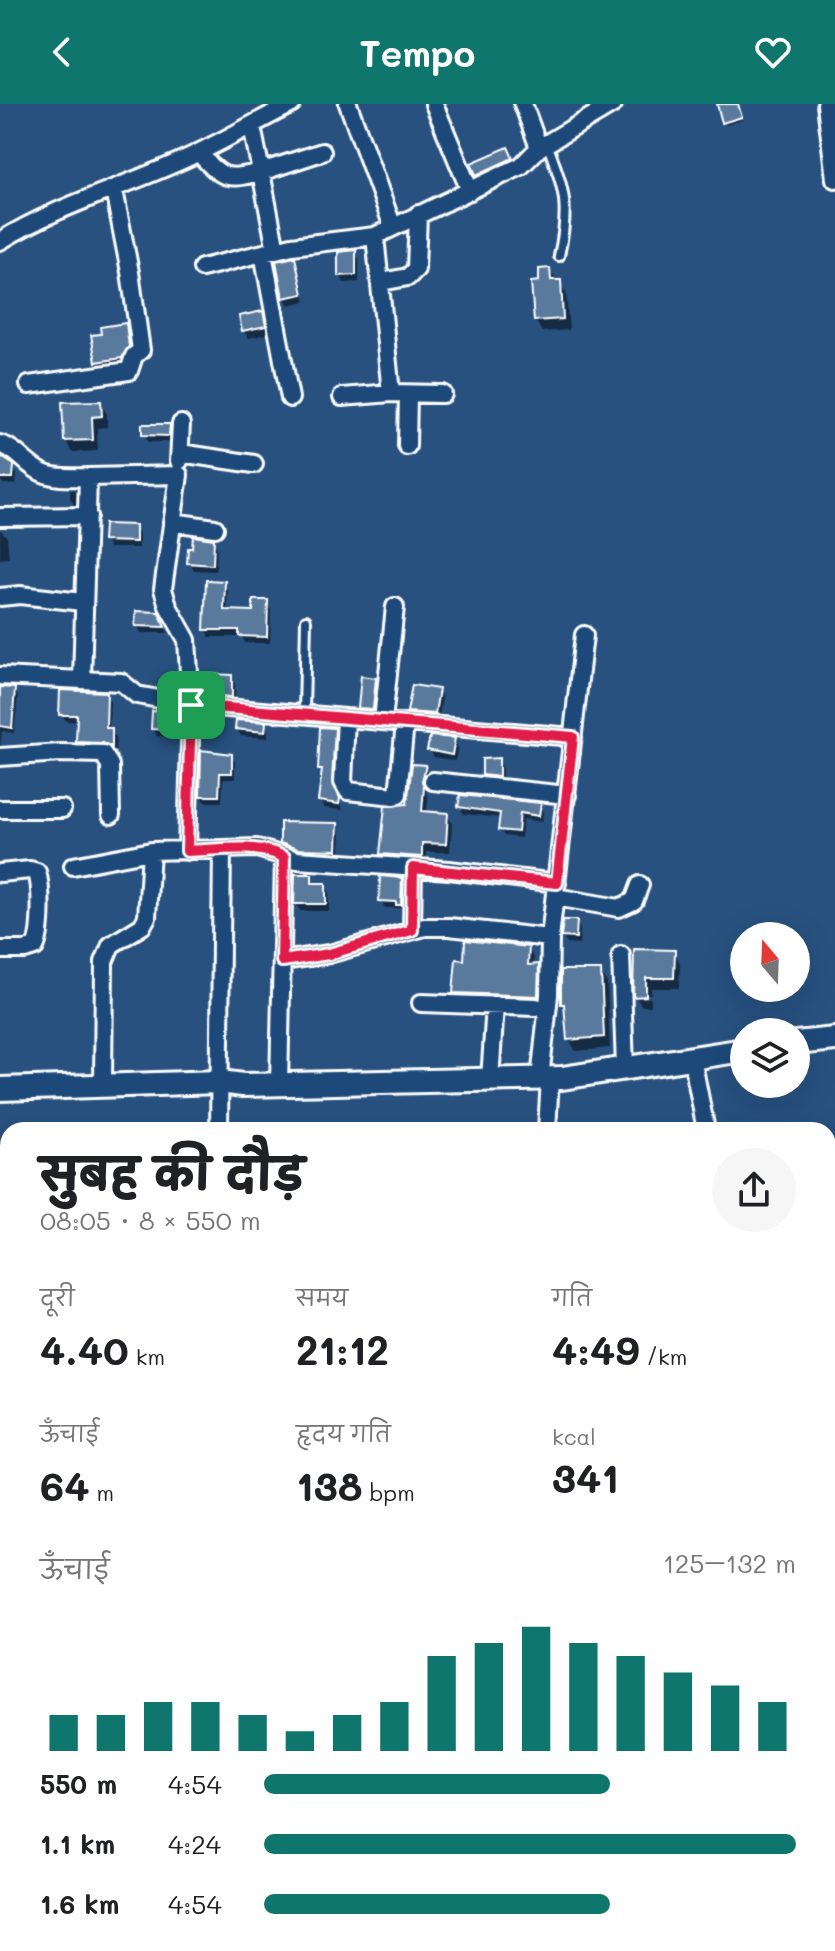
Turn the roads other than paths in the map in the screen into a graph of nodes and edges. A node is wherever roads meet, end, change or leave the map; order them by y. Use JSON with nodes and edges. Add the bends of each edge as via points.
{"nodes":[{"id":1,"x":292,"y":104,"type":"edge"},
{"id":2,"x":348,"y":104,"type":"edge"},
{"id":3,"x":434,"y":104,"type":"edge"},
{"id":4,"x":523,"y":104,"type":"edge"},
{"id":5,"x":613,"y":104,"type":"edge"},
{"id":6,"x":826,"y":104,"type":"edge"},
{"id":7,"x":252,"y":126,"type":"junction"},
{"id":8,"x":543,"y":146,"type":"junction"},
{"id":9,"x":322,"y":152,"type":"dead end"},
{"id":10,"x":199,"y":153,"type":"junction"},
{"id":11,"x":261,"y":172,"type":"junction"},
{"id":12,"x":835,"y":179,"type":"edge"},
{"id":13,"x":114,"y":190,"type":"junction"},
{"id":14,"x":470,"y":191,"type":"junction"},
{"id":15,"x":418,"y":214,"type":"junction"},
{"id":16,"x":393,"y":227,"type":"junction"},
{"id":17,"x":375,"y":236,"type":"junction"},
{"id":18,"x":0,"y":241,"type":"edge"},
{"id":19,"x":269,"y":252,"type":"junction"},
{"id":20,"x":559,"y":256,"type":"dead end"},
{"id":21,"x":202,"y":268,"type":"dead end"},
{"id":22,"x":381,"y":282,"type":"junction"},
{"id":23,"x":29,"y":385,"type":"dead end"},
{"id":24,"x":400,"y":393,"type":"junction"},
{"id":25,"x":443,"y":394,"type":"dead end"},
{"id":26,"x":342,"y":397,"type":"dead end"},
{"id":27,"x":290,"y":398,"type":"dead end"},
{"id":28,"x":181,"y":424,"type":"dead end"},
{"id":29,"x":0,"y":444,"type":"edge"},
{"id":30,"x":407,"y":446,"type":"dead end"},
{"id":31,"x":180,"y":453,"type":"junction"},
{"id":32,"x":254,"y":464,"type":"dead end"},
{"id":33,"x":179,"y":475,"type":"junction"},
{"id":34,"x":88,"y":477,"type":"junction"},
{"id":35,"x":88,"y":516,"type":"junction"},
{"id":36,"x":0,"y":517,"type":"edge"},
{"id":37,"x":172,"y":522,"type":"junction"},
{"id":38,"x":215,"y":528,"type":"dead end"},
{"id":39,"x":0,"y":597,"type":"edge"},
{"id":40,"x":82,"y":602,"type":"junction"},
{"id":41,"x":395,"y":607,"type":"dead end"},
{"id":42,"x":306,"y":620,"type":"dead end"},
{"id":43,"x":584,"y":635,"type":"dead end"},
{"id":44,"x":0,"y":676,"type":"edge"},
{"id":45,"x":82,"y":680,"type":"junction"},
{"id":46,"x":191,"y":705,"type":"junction"},
{"id":47,"x":304,"y":713,"type":"junction"},
{"id":48,"x":346,"y":718,"type":"junction"},
{"id":49,"x":383,"y":721,"type":"junction"},
{"id":50,"x":405,"y":723,"type":"junction"},
{"id":51,"x":573,"y":737,"type":"junction"},
{"id":52,"x":0,"y":757,"type":"edge"},
{"id":53,"x":433,"y":781,"type":"dead end"},
{"id":54,"x":567,"y":795,"type":"junction"},
{"id":55,"x":0,"y":809,"type":"edge"},
{"id":56,"x":62,"y":809,"type":"dead end"},
{"id":57,"x":111,"y":815,"type":"dead end"},
{"id":58,"x":222,"y":850,"type":"junction"},
{"id":59,"x":151,"y":851,"type":"junction"},
{"id":60,"x":187,"y":851,"type":"junction"},
{"id":61,"x":284,"y":857,"type":"junction"},
{"id":62,"x":73,"y":866,"type":"dead end"},
{"id":63,"x":413,"y":868,"type":"junction"},
{"id":64,"x":0,"y":873,"type":"edge"},
{"id":65,"x":640,"y":885,"type":"dead end"},
{"id":66,"x":556,"y":890,"type":"junction"},
{"id":67,"x":412,"y":930,"type":"junction"},
{"id":68,"x":550,"y":938,"type":"junction"},
{"id":69,"x":0,"y":950,"type":"edge"},
{"id":70,"x":621,"y":955,"type":"dead end"},
{"id":71,"x":282,"y":961,"type":"junction"},
{"id":72,"x":421,"y":1003,"type":"dead end"},
{"id":73,"x":495,"y":1005,"type":"junction"},
{"id":74,"x":536,"y":1007,"type":"dead end"},
{"id":75,"x":835,"y":1039,"type":"edge"},
{"id":76,"x":810,"y":1042,"type":"edge"},
{"id":77,"x":730,"y":1052,"type":"edge"},
{"id":78,"x":692,"y":1058,"type":"junction"},
{"id":79,"x":625,"y":1068,"type":"junction"},
{"id":80,"x":545,"y":1078,"type":"junction"},
{"id":81,"x":490,"y":1080,"type":"junction"},
{"id":82,"x":220,"y":1082,"type":"junction"},
{"id":83,"x":279,"y":1085,"type":"junction"},
{"id":84,"x":103,"y":1086,"type":"junction"},
{"id":85,"x":0,"y":1089,"type":"edge"},
{"id":86,"x":219,"y":1122,"type":"edge"},
{"id":87,"x":547,"y":1122,"type":"edge"},
{"id":88,"x":704,"y":1122,"type":"edge"}],
"edges":[{"from":1,"to":7,"type":"street"},
{"from":2,"to":16,"type":"street"},
{"from":3,"to":14,"type":"street"},
{"from":4,"to":8,"type":"street"},
{"from":5,"to":8,"type":"street"},
{"from":6,"to":12,"type":"street"},
{"from":7,"to":10,"type":"street"},
{"from":7,"to":11,"type":"street"},
{"from":8,"to":14,"type":"street","via":[[521,166]]},
{"from":8,"to":20,"type":"lane","via":[[560,177],[567,209]]},
{"from":9,"to":11,"type":"street"},
{"from":10,"to":11,"type":"street","via":[[219,175],[232,179]]},
{"from":10,"to":13,"type":"street"},
{"from":11,"to":19,"type":"street"},
{"from":13,"to":18,"type":"street","via":[[56,210]]},
{"from":13,"to":23,"type":"street","via":[[141,350],[129,371]]},
{"from":14,"to":15,"type":"street"},
{"from":15,"to":16,"type":"street"},
{"from":15,"to":22,"type":"street","via":[[416,269],[408,277]]},
{"from":16,"to":17,"type":"street"},
{"from":17,"to":19,"type":"street"},
{"from":17,"to":22,"type":"street"},
{"from":19,"to":21,"type":"street"},
{"from":19,"to":27,"type":"street"},
{"from":22,"to":24,"type":"street"},
{"from":24,"to":25,"type":"street"},
{"from":24,"to":26,"type":"street"},
{"from":24,"to":30,"type":"street"},
{"from":28,"to":31,"type":"street"},
{"from":29,"to":34,"type":"street","via":[[42,473]]},
{"from":31,"to":32,"type":"street"},
{"from":31,"to":33,"type":"street"},
{"from":33,"to":34,"type":"street"},
{"from":33,"to":37,"type":"street"},
{"from":34,"to":35,"type":"street"},
{"from":35,"to":36,"type":"street"},
{"from":35,"to":40,"type":"street"},
{"from":37,"to":38,"type":"street"},
{"from":37,"to":46,"type":"street","via":[[163,589],[187,640]]},
{"from":39,"to":40,"type":"street"},
{"from":40,"to":45,"type":"street"},
{"from":41,"to":49,"type":"street"},
{"from":42,"to":47,"type":"lane"},
{"from":43,"to":51,"type":"street"},
{"from":44,"to":45,"type":"street"},
{"from":45,"to":46,"type":"street","via":[[121,682],[137,695]]},
{"from":46,"to":47,"type":"street"},
{"from":46,"to":60,"type":"street"},
{"from":47,"to":48,"type":"street"},
{"from":48,"to":49,"type":"street"},
{"from":48,"to":50,"type":"street","via":[[344,787],[394,796],[400,788]]},
{"from":49,"to":50,"type":"street"},
{"from":50,"to":51,"type":"street"},
{"from":51,"to":54,"type":"street"},
{"from":52,"to":57,"type":"street","via":[[103,754],[110,765]]},
{"from":53,"to":54,"type":"street"},
{"from":54,"to":66,"type":"street"},
{"from":55,"to":56,"type":"street"},
{"from":58,"to":60,"type":"street"},
{"from":58,"to":61,"type":"street","via":[[257,848]]},
{"from":58,"to":82,"type":"street"},
{"from":59,"to":60,"type":"street"},
{"from":59,"to":62,"type":"street"},
{"from":59,"to":84,"type":"street","via":[[147,917],[142,926],[111,945],[104,962]]},
{"from":61,"to":63,"type":"street"},
{"from":61,"to":71,"type":"street"},
{"from":63,"to":66,"type":"street"},
{"from":63,"to":67,"type":"street"},
{"from":64,"to":69,"type":"street","via":[[37,872],[40,887],[35,947]]},
{"from":65,"to":66,"type":"street","via":[[634,901],[619,908]]},
{"from":66,"to":68,"type":"street"},
{"from":67,"to":68,"type":"street","via":[[449,927]]},
{"from":67,"to":71,"type":"street","via":[[329,954]]},
{"from":68,"to":80,"type":"street"},
{"from":70,"to":79,"type":"street"},
{"from":71,"to":83,"type":"street"},
{"from":72,"to":73,"type":"street"},
{"from":73,"to":74,"type":"street"},
{"from":73,"to":81,"type":"street"},
{"from":75,"to":76,"type":"street"},
{"from":77,"to":78,"type":"street"},
{"from":78,"to":79,"type":"street"},
{"from":78,"to":88,"type":"street"},
{"from":79,"to":80,"type":"street"},
{"from":80,"to":81,"type":"street"},
{"from":80,"to":87,"type":"street"},
{"from":81,"to":83,"type":"street"},
{"from":82,"to":83,"type":"street"},
{"from":82,"to":84,"type":"street"},
{"from":82,"to":86,"type":"street"},
{"from":84,"to":85,"type":"street"}]}
